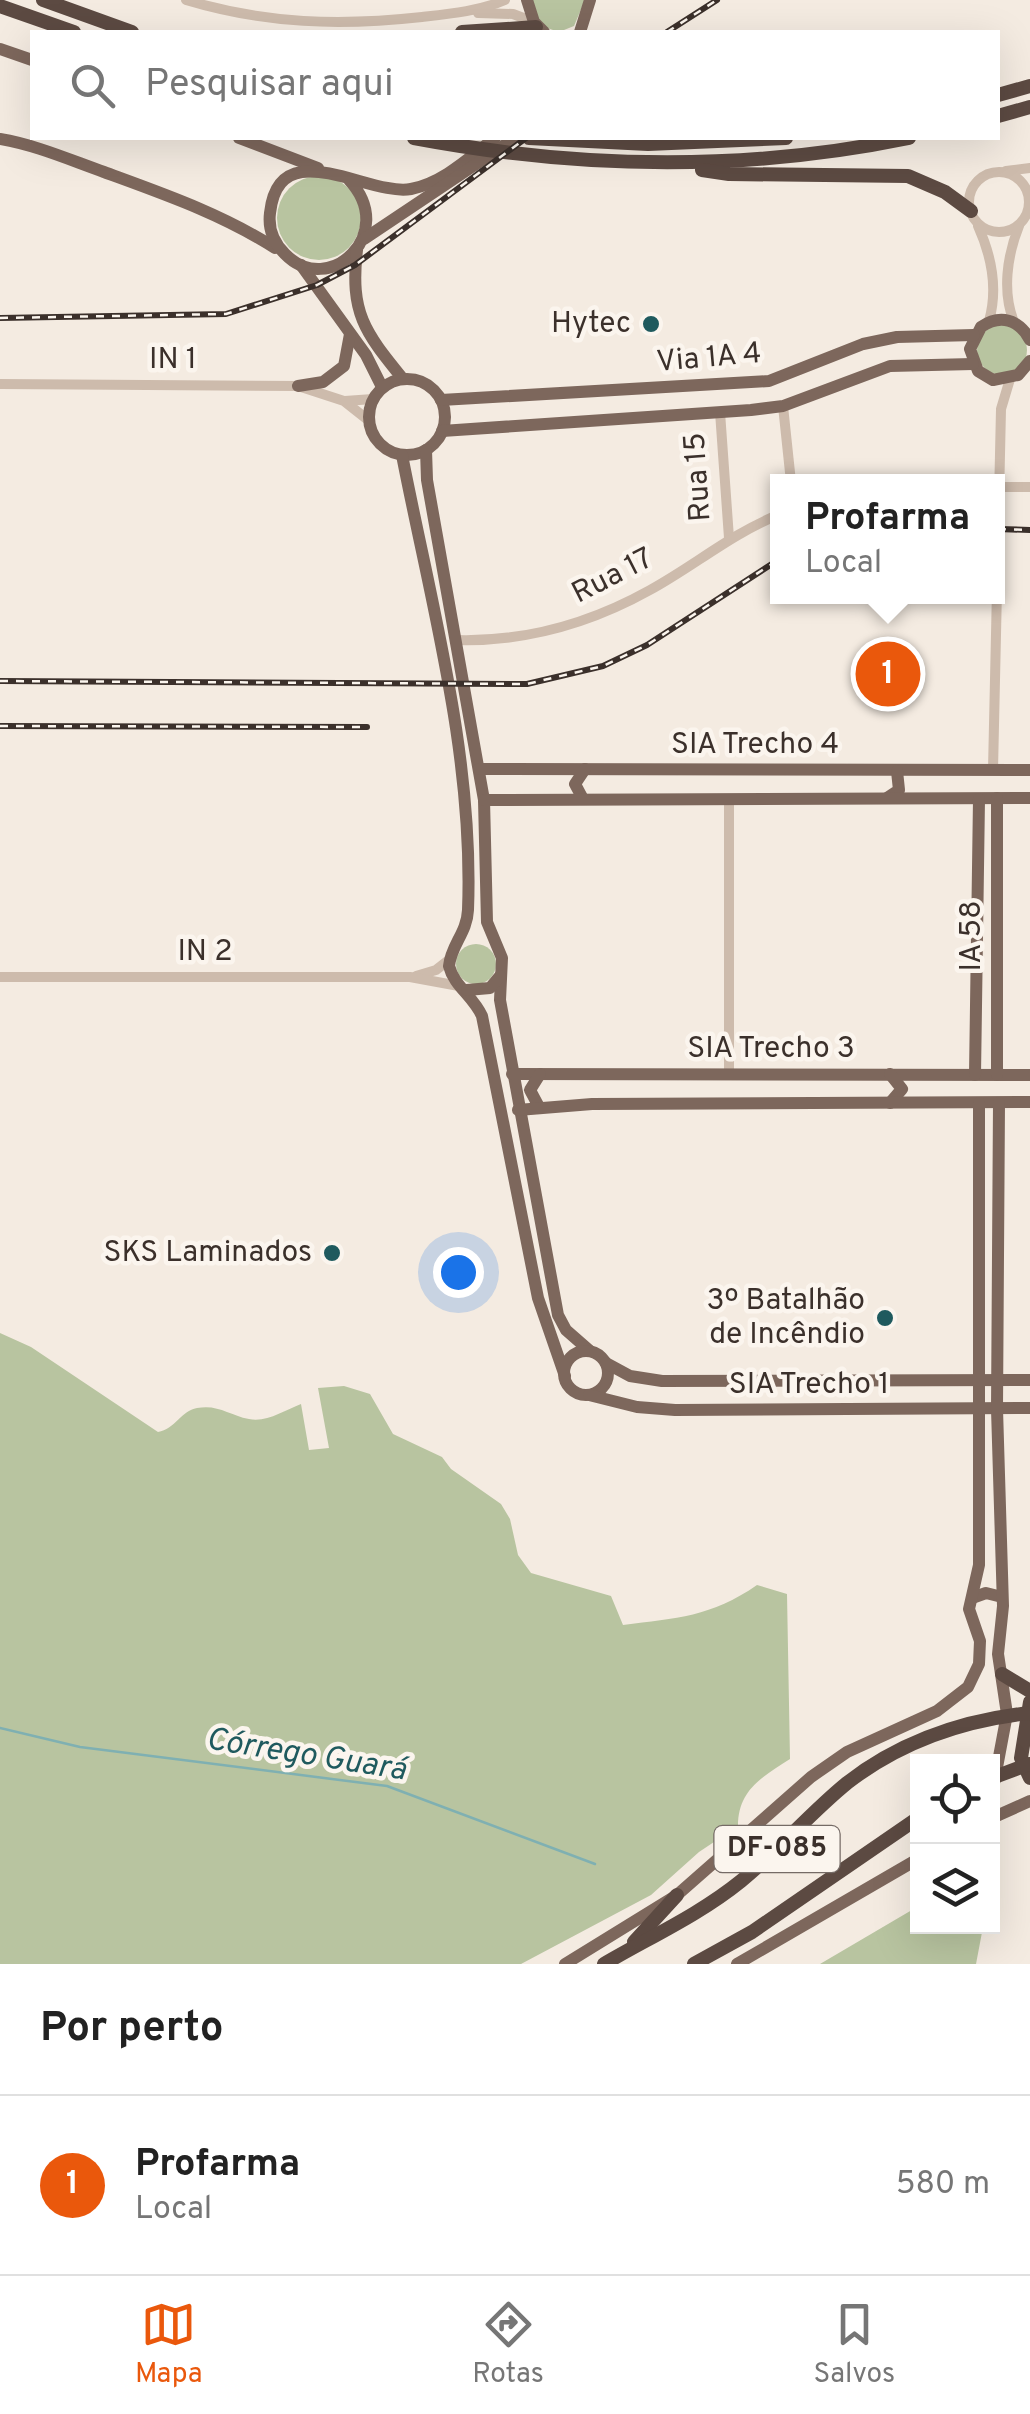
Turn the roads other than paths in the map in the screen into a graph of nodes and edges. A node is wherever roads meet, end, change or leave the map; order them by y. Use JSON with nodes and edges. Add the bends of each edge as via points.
{"nodes":[{"id":1,"x":43,"y":0,"type":"edge"},
{"id":2,"x":186,"y":0,"type":"edge"},
{"id":3,"x":505,"y":0,"type":"edge"},
{"id":4,"x":527,"y":0,"type":"edge"},
{"id":5,"x":590,"y":0,"type":"edge"},
{"id":6,"x":3,"y":8,"type":"edge"},
{"id":7,"x":447,"y":14,"type":"junction"},
{"id":8,"x":539,"y":29,"type":"edge"},
{"id":9,"x":68,"y":30,"type":"edge"},
{"id":10,"x":126,"y":30,"type":"edge"},
{"id":11,"x":513,"y":30,"type":"edge"},
{"id":12,"x":578,"y":30,"type":"edge"},
{"id":13,"x":0,"y":49,"type":"edge"},
{"id":14,"x":30,"y":59,"type":"edge"},
{"id":15,"x":1030,"y":86,"type":"edge"},
{"id":16,"x":1000,"y":94,"type":"edge"},
{"id":17,"x":1030,"y":107,"type":"edge"},
{"id":18,"x":1000,"y":115,"type":"edge"},
{"id":19,"x":0,"y":139,"type":"edge"},
{"id":20,"x":244,"y":140,"type":"edge"},
{"id":21,"x":426,"y":140,"type":"edge"},
{"id":22,"x":492,"y":140,"type":"edge"},
{"id":23,"x":513,"y":140,"type":"edge"},
{"id":24,"x":546,"y":140,"type":"edge"},
{"id":25,"x":740,"y":140,"type":"edge"},
{"id":26,"x":896,"y":140,"type":"edge"},
{"id":27,"x":677,"y":166,"type":"junction"},
{"id":28,"x":1030,"y":168,"type":"edge"},
{"id":29,"x":320,"y":169,"type":"junction"},
{"id":30,"x":993,"y":173,"type":"junction"},
{"id":31,"x":349,"y":180,"type":"junction"},
{"id":32,"x":1029,"y":210,"type":"edge"},
{"id":33,"x":973,"y":216,"type":"junction"},
{"id":34,"x":1020,"y":224,"type":"junction"},
{"id":35,"x":360,"y":245,"type":"junction"},
{"id":36,"x":282,"y":252,"type":"junction"},
{"id":37,"x":300,"y":265,"type":"junction"},
{"id":38,"x":989,"y":322,"type":"junction"},
{"id":39,"x":1014,"y":322,"type":"junction"},
{"id":40,"x":350,"y":334,"type":"junction"},
{"id":41,"x":974,"y":335,"type":"junction"},
{"id":42,"x":1029,"y":336,"type":"edge"},
{"id":43,"x":1030,"y":361,"type":"edge"},
{"id":44,"x":973,"y":364,"type":"junction"},
{"id":45,"x":985,"y":376,"type":"junction"},
{"id":46,"x":404,"y":378,"type":"junction"},
{"id":47,"x":1010,"y":380,"type":"junction"},
{"id":48,"x":0,"y":384,"type":"edge"},
{"id":49,"x":298,"y":386,"type":"junction"},
{"id":50,"x":382,"y":387,"type":"junction"},
{"id":51,"x":373,"y":399,"type":"junction"},
{"id":52,"x":441,"y":400,"type":"junction"},
{"id":53,"x":344,"y":401,"type":"junction"},
{"id":54,"x":783,"y":406,"type":"junction"},
{"id":55,"x":1002,"y":410,"type":"junction"},
{"id":56,"x":720,"y":412,"type":"junction"},
{"id":57,"x":368,"y":420,"type":"junction"},
{"id":58,"x":442,"y":430,"type":"junction"},
{"id":59,"x":426,"y":450,"type":"junction"},
{"id":60,"x":402,"y":454,"type":"junction"},
{"id":61,"x":790,"y":474,"type":"edge"},
{"id":62,"x":1000,"y":474,"type":"edge"},
{"id":63,"x":1005,"y":487,"type":"edge"},
{"id":64,"x":1030,"y":488,"type":"edge"},
{"id":65,"x":770,"y":520,"type":"edge"},
{"id":66,"x":729,"y":538,"type":"junction"},
{"id":67,"x":997,"y":604,"type":"edge"},
{"id":68,"x":456,"y":640,"type":"junction"},
{"id":69,"x":584,"y":768,"type":"junction"},
{"id":70,"x":480,"y":769,"type":"junction"},
{"id":71,"x":897,"y":770,"type":"junction"},
{"id":72,"x":993,"y":770,"type":"junction"},
{"id":73,"x":1030,"y":770,"type":"edge"},
{"id":74,"x":921,"y":771,"type":"junction"},
{"id":75,"x":584,"y":798,"type":"junction"},
{"id":76,"x":887,"y":798,"type":"junction"},
{"id":77,"x":979,"y":798,"type":"junction"},
{"id":78,"x":997,"y":798,"type":"junction"},
{"id":79,"x":1030,"y":798,"type":"edge"},
{"id":80,"x":729,"y":799,"type":"junction"},
{"id":81,"x":924,"y":799,"type":"junction"},
{"id":82,"x":484,"y":800,"type":"junction"},
{"id":83,"x":978,"y":928,"type":"junction"},
{"id":84,"x":997,"y":928,"type":"junction"},
{"id":85,"x":461,"y":942,"type":"junction"},
{"id":86,"x":492,"y":944,"type":"junction"},
{"id":87,"x":450,"y":958,"type":"junction"},
{"id":88,"x":500,"y":976,"type":"junction"},
{"id":89,"x":0,"y":977,"type":"edge"},
{"id":90,"x":410,"y":978,"type":"junction"},
{"id":91,"x":463,"y":988,"type":"junction"},
{"id":92,"x":997,"y":1055,"type":"junction"},
{"id":93,"x":976,"y":1056,"type":"junction"},
{"id":94,"x":512,"y":1074,"type":"junction"},
{"id":95,"x":540,"y":1074,"type":"junction"},
{"id":96,"x":728,"y":1074,"type":"junction"},
{"id":97,"x":890,"y":1074,"type":"junction"},
{"id":98,"x":932,"y":1074,"type":"junction"},
{"id":99,"x":997,"y":1074,"type":"junction"},
{"id":100,"x":974,"y":1075,"type":"junction"},
{"id":101,"x":1030,"y":1075,"type":"edge"},
{"id":102,"x":999,"y":1102,"type":"junction"},
{"id":103,"x":1030,"y":1102,"type":"edge"},
{"id":104,"x":890,"y":1103,"type":"junction"},
{"id":105,"x":926,"y":1103,"type":"junction"},
{"id":106,"x":979,"y":1103,"type":"junction"},
{"id":107,"x":538,"y":1106,"type":"junction"},
{"id":108,"x":518,"y":1110,"type":"junction"},
{"id":109,"x":590,"y":1351,"type":"junction"},
{"id":110,"x":606,"y":1363,"type":"junction"},
{"id":111,"x":564,"y":1376,"type":"junction"},
{"id":112,"x":926,"y":1380,"type":"junction"},
{"id":113,"x":979,"y":1380,"type":"junction"},
{"id":114,"x":997,"y":1380,"type":"junction"},
{"id":115,"x":1030,"y":1380,"type":"edge"},
{"id":116,"x":589,"y":1394,"type":"junction"},
{"id":117,"x":1030,"y":1408,"type":"edge"},
{"id":118,"x":978,"y":1409,"type":"junction"},
{"id":119,"x":996,"y":1409,"type":"junction"},
{"id":120,"x":935,"y":1410,"type":"junction"},
{"id":121,"x":1002,"y":1597,"type":"junction"},
{"id":122,"x":972,"y":1598,"type":"junction"},
{"id":123,"x":971,"y":1620,"type":"junction"},
{"id":124,"x":1002,"y":1622,"type":"junction"},
{"id":125,"x":1002,"y":1674,"type":"junction"},
{"id":126,"x":1030,"y":1690,"type":"edge"},
{"id":127,"x":1030,"y":1702,"type":"edge"},
{"id":128,"x":1030,"y":1713,"type":"edge"},
{"id":129,"x":1000,"y":1760,"type":"edge"},
{"id":130,"x":1030,"y":1764,"type":"edge"},
{"id":131,"x":1000,"y":1775,"type":"edge"},
{"id":132,"x":1030,"y":1778,"type":"edge"},
{"id":133,"x":1030,"y":1801,"type":"edge"},
{"id":134,"x":1000,"y":1814,"type":"edge"},
{"id":135,"x":910,"y":1824,"type":"edge"},
{"id":136,"x":910,"y":1864,"type":"edge"},
{"id":137,"x":677,"y":1895,"type":"junction"},
{"id":138,"x":626,"y":1951,"type":"junction"},
{"id":139,"x":565,"y":1964,"type":"edge"},
{"id":140,"x":604,"y":1964,"type":"edge"},
{"id":141,"x":694,"y":1964,"type":"edge"},
{"id":142,"x":737,"y":1964,"type":"edge"}],
"edges":[{"from":1,"to":10,"type":"highway"},
{"from":2,"to":7,"type":"street","via":[[261,18],[327,24]]},
{"from":3,"to":7,"type":"street"},
{"from":4,"to":8,"type":"main road"},
{"from":5,"to":12,"type":"main road"},
{"from":6,"to":9,"type":"highway"},
{"from":7,"to":8,"type":"street","via":[[513,14]]},
{"from":8,"to":11,"type":"highway"},
{"from":13,"to":14,"type":"main road"},
{"from":15,"to":16,"type":"highway"},
{"from":17,"to":18,"type":"highway"},
{"from":19,"to":36,"type":"main road","via":[[177,198]]},
{"from":20,"to":29,"type":"main road"},
{"from":21,"to":27,"type":"highway","via":[[540,159]]},
{"from":22,"to":31,"type":"main road","via":[[414,189]]},
{"from":23,"to":35,"type":"main road"},
{"from":24,"to":25,"type":"highway"},
{"from":26,"to":27,"type":"highway"},
{"from":27,"to":33,"type":"highway","via":[[729,174],[908,176],[935,186]]},
{"from":28,"to":30,"type":"street"},
{"from":29,"to":31,"type":"main road"},
{"from":29,"to":36,"type":"main road","via":[[289,179],[278,191],[269,222]]},
{"from":30,"to":32,"type":"street","via":[[1022,182]]},
{"from":30,"to":33,"type":"street","via":[[971,192]]},
{"from":31,"to":35,"type":"main road","via":[[367,207]]},
{"from":32,"to":34,"type":"street"},
{"from":33,"to":34,"type":"street","via":[[1002,232]]},
{"from":33,"to":38,"type":"street","via":[[992,269]]},
{"from":34,"to":39,"type":"street","via":[[1008,270]]},
{"from":35,"to":37,"type":"main road","via":[[331,267]]},
{"from":35,"to":46,"type":"main road","via":[[356,310]]},
{"from":36,"to":37,"type":"main road"},
{"from":37,"to":40,"type":"main road"},
{"from":38,"to":39,"type":"main road"},
{"from":38,"to":41,"type":"main road"},
{"from":39,"to":42,"type":"main road"},
{"from":40,"to":49,"type":"main road","via":[[344,366],[322,382]]},
{"from":40,"to":50,"type":"main road"},
{"from":41,"to":44,"type":"main road"},
{"from":41,"to":52,"type":"main road","name":"Via 1A 4","via":[[863,344],[769,381]]},
{"from":43,"to":47,"type":"main road"},
{"from":44,"to":45,"type":"main road"},
{"from":44,"to":54,"type":"main road","name":"Via 1A 4","via":[[872,370]]},
{"from":45,"to":47,"type":"main road"},
{"from":45,"to":55,"type":"street"},
{"from":46,"to":50,"type":"main road"},
{"from":46,"to":52,"type":"main road","via":[[426,383]]},
{"from":47,"to":55,"type":"street"},
{"from":48,"to":49,"type":"street","name":"IN 1"},
{"from":49,"to":53,"type":"street","name":"IN 1"},
{"from":50,"to":51,"type":"main road"},
{"from":51,"to":53,"type":"street","name":"IN 1"},
{"from":51,"to":57,"type":"main road"},
{"from":52,"to":58,"type":"main road"},
{"from":53,"to":57,"type":"street","name":"IN 1"},
{"from":54,"to":56,"type":"main road","name":"Via 1A 4"},
{"from":54,"to":61,"type":"street"},
{"from":55,"to":62,"type":"street"},
{"from":56,"to":58,"type":"main road","name":"Via 1A 4"},
{"from":56,"to":66,"type":"street","name":"Rua 15"},
{"from":57,"to":60,"type":"main road","via":[[379,443]]},
{"from":58,"to":59,"type":"main road"},
{"from":59,"to":60,"type":"main road"},
{"from":59,"to":68,"type":"main road"},
{"from":60,"to":85,"type":"main road","via":[[465,787],[468,909]]},
{"from":63,"to":64,"type":"street"},
{"from":65,"to":66,"type":"street","name":"Rua 17"},
{"from":66,"to":68,"type":"street","name":"Rua 17","via":[[652,589],[585,621],[522,637]]},
{"from":67,"to":72,"type":"street"},
{"from":68,"to":70,"type":"main road"},
{"from":69,"to":70,"type":"main road","name":"SIA Trecho 4"},
{"from":69,"to":71,"type":"main road","name":"SIA Trecho 4"},
{"from":69,"to":75,"type":"main road","via":[[575,784]]},
{"from":70,"to":82,"type":"main road"},
{"from":71,"to":74,"type":"main road","name":"SIA Trecho 4"},
{"from":71,"to":76,"type":"main road","via":[[899,790]]},
{"from":72,"to":73,"type":"main road","name":"SIA Trecho 4"},
{"from":72,"to":74,"type":"main road","name":"SIA Trecho 4"},
{"from":74,"to":81,"type":"main road","via":[[915,786]]},
{"from":75,"to":80,"type":"main road"},
{"from":75,"to":82,"type":"main road"},
{"from":76,"to":80,"type":"main road"},
{"from":76,"to":81,"type":"main road"},
{"from":77,"to":78,"type":"main road"},
{"from":77,"to":81,"type":"main road"},
{"from":77,"to":83,"type":"main road","name":"IA 58"},
{"from":78,"to":79,"type":"main road"},
{"from":78,"to":84,"type":"main road","name":"IA 58"},
{"from":80,"to":96,"type":"street"},
{"from":82,"to":86,"type":"main road"},
{"from":83,"to":84,"type":"main road"},
{"from":83,"to":93,"type":"main road","name":"IA 58"},
{"from":84,"to":92,"type":"main road","name":"IA 58"},
{"from":85,"to":86,"type":"main road","via":[[477,938]]},
{"from":85,"to":87,"type":"main road"},
{"from":86,"to":88,"type":"main road","via":[[502,958]]},
{"from":87,"to":90,"type":"street","name":"IN 2"},
{"from":87,"to":91,"type":"main road","via":[[450,974]]},
{"from":88,"to":91,"type":"main road","via":[[482,990]]},
{"from":88,"to":94,"type":"main road"},
{"from":89,"to":90,"type":"street","name":"IN 2"},
{"from":90,"to":91,"type":"street","name":"IN 2"},
{"from":91,"to":111,"type":"main road","via":[[482,1016],[538,1298]]},
{"from":92,"to":93,"type":"main road"},
{"from":92,"to":99,"type":"main road","name":"IA 58"},
{"from":93,"to":100,"type":"main road","name":"IA 58"},
{"from":94,"to":95,"type":"main road","name":"SIA Trecho 3"},
{"from":94,"to":108,"type":"main road"},
{"from":95,"to":96,"type":"main road","name":"SIA Trecho 3"},
{"from":95,"to":107,"type":"main road","via":[[530,1090]]},
{"from":96,"to":97,"type":"main road","name":"SIA Trecho 3"},
{"from":97,"to":98,"type":"main road","name":"SIA Trecho 3"},
{"from":97,"to":104,"type":"main road","via":[[902,1089]]},
{"from":98,"to":100,"type":"main road","name":"SIA Trecho 3"},
{"from":98,"to":105,"type":"main road","via":[[917,1086]]},
{"from":99,"to":100,"type":"main road","name":"SIA Trecho 3"},
{"from":99,"to":101,"type":"main road","name":"SIA Trecho 3"},
{"from":102,"to":103,"type":"main road"},
{"from":102,"to":106,"type":"main road"},
{"from":102,"to":114,"type":"main road"},
{"from":104,"to":105,"type":"main road"},
{"from":104,"to":107,"type":"main road"},
{"from":105,"to":106,"type":"main road"},
{"from":106,"to":113,"type":"main road"},
{"from":107,"to":108,"type":"main road"},
{"from":108,"to":109,"type":"main road","via":[[558,1315]]},
{"from":109,"to":110,"type":"main road"},
{"from":109,"to":111,"type":"main road","via":[[571,1357]]},
{"from":110,"to":112,"type":"main road","via":[[630,1376],[662,1381]]},
{"from":110,"to":116,"type":"main road","via":[[606,1383]]},
{"from":111,"to":116,"type":"main road","via":[[576,1392]]},
{"from":112,"to":113,"type":"main road"},
{"from":112,"to":120,"type":"main road"},
{"from":113,"to":114,"type":"main road"},
{"from":113,"to":118,"type":"main road"},
{"from":114,"to":115,"type":"main road"},
{"from":114,"to":119,"type":"main road"},
{"from":116,"to":120,"type":"main road","name":"SIA Trecho 1","via":[[676,1410]]},
{"from":117,"to":119,"type":"main road","name":"SIA Trecho 1"},
{"from":118,"to":119,"type":"main road","name":"SIA Trecho 1"},
{"from":118,"to":120,"type":"main road","name":"SIA Trecho 1"},
{"from":118,"to":122,"type":"main road","via":[[979,1564]]},
{"from":119,"to":121,"type":"main road"},
{"from":121,"to":122,"type":"main road"},
{"from":121,"to":124,"type":"main road"},
{"from":122,"to":123,"type":"main road"},
{"from":123,"to":124,"type":"main road","via":[[985,1626]]},
{"from":123,"to":137,"type":"main road","via":[[980,1641],[976,1672],[960,1695],[846,1752]]},
{"from":124,"to":125,"type":"main road"},
{"from":125,"to":126,"type":"highway"},
{"from":125,"to":129,"type":"main road","via":[[1006,1734]]},
{"from":127,"to":132,"type":"highway","via":[[1022,1758]]},
{"from":128,"to":138,"type":"highway","number":"DF-085","via":[[977,1721],[922,1740],[846,1784],[740,1881]]},
{"from":130,"to":131,"type":"highway"},
{"from":133,"to":134,"type":"main road"},
{"from":135,"to":141,"type":"highway","number":"DF-085"},
{"from":136,"to":142,"type":"main road"},
{"from":137,"to":138,"type":"highway"},
{"from":137,"to":139,"type":"main road"},
{"from":138,"to":140,"type":"highway","number":"DF-085"}]}
